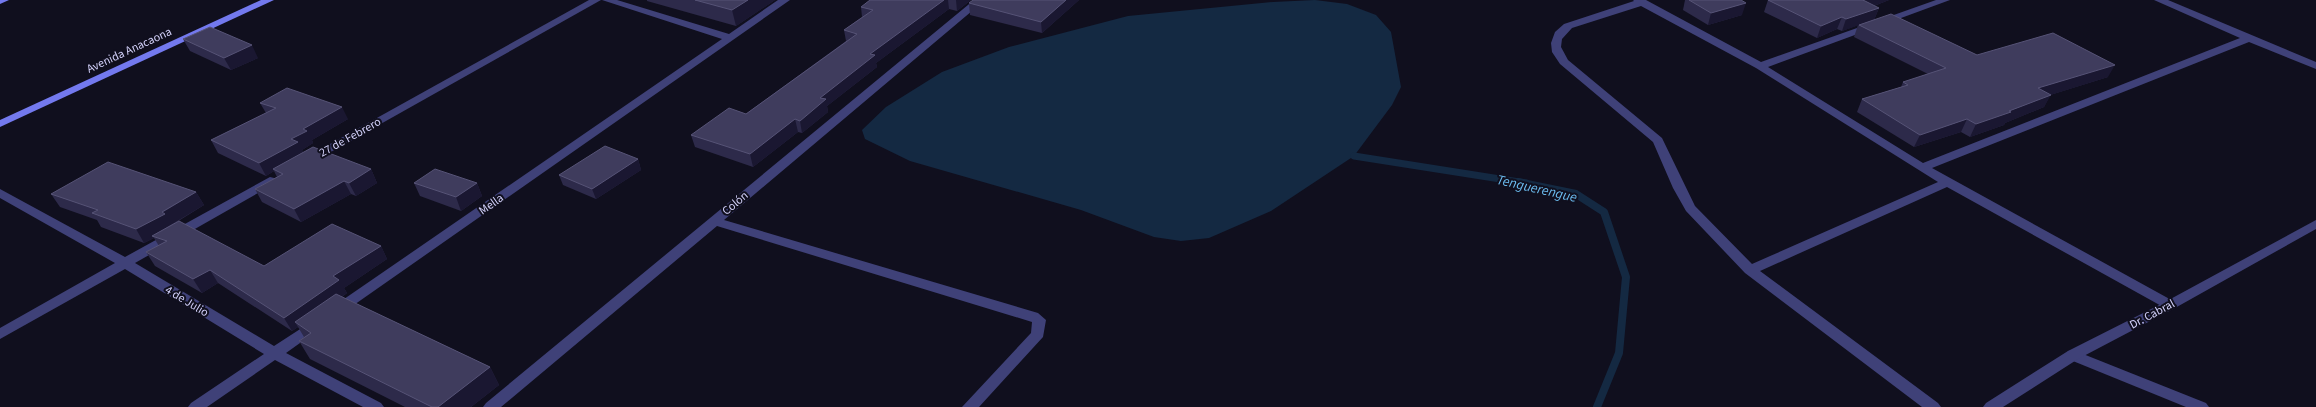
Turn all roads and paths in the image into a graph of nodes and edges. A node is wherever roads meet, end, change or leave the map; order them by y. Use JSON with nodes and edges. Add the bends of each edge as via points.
{"nodes":[{"id":1,"x":4,"y":0,"type":"edge"},
{"id":2,"x":269,"y":0,"type":"edge"},
{"id":3,"x":596,"y":0,"type":"edge"},
{"id":4,"x":607,"y":0,"type":"edge"},
{"id":5,"x":785,"y":0,"type":"edge"},
{"id":6,"x":980,"y":0,"type":"edge"},
{"id":7,"x":1945,"y":0,"type":"edge"},
{"id":8,"x":2159,"y":0,"type":"edge"},
{"id":9,"x":1640,"y":1,"type":"edge"},
{"id":10,"x":0,"y":2,"type":"edge"},
{"id":11,"x":732,"y":38,"type":"junction"},
{"id":12,"x":2249,"y":38,"type":"junction"},
{"id":13,"x":1760,"y":66,"type":"junction"},
{"id":14,"x":2316,"y":66,"type":"edge"},
{"id":15,"x":0,"y":124,"type":"edge"},
{"id":16,"x":296,"y":167,"type":"edge"},
{"id":17,"x":1922,"y":168,"type":"junction"},
{"id":18,"x":278,"y":176,"type":"edge"},
{"id":19,"x":1948,"y":182,"type":"junction"},
{"id":20,"x":0,"y":193,"type":"edge"},
{"id":21,"x":714,"y":222,"type":"junction"},
{"id":22,"x":2316,"y":224,"type":"edge"},
{"id":23,"x":124,"y":262,"type":"junction"},
{"id":24,"x":1750,"y":270,"type":"junction"},
{"id":25,"x":2170,"y":305,"type":"junction"},
{"id":26,"x":0,"y":334,"type":"edge"},
{"id":27,"x":274,"y":353,"type":"junction"},
{"id":28,"x":2073,"y":355,"type":"junction"},
{"id":29,"x":196,"y":407,"type":"edge"},
{"id":30,"x":376,"y":407,"type":"edge"},
{"id":31,"x":491,"y":407,"type":"edge"},
{"id":32,"x":970,"y":407,"type":"edge"},
{"id":33,"x":1933,"y":407,"type":"edge"},
{"id":34,"x":1991,"y":407,"type":"edge"},
{"id":35,"x":2201,"y":407,"type":"edge"}],
"edges":[{"from":1,"to":10,"type":"main road"},
{"from":2,"to":15,"type":"main road","name":"Avenida Anacaona"},
{"from":3,"to":16,"type":"street","name":"27 de Febrero"},
{"from":4,"to":11,"type":"street"},
{"from":5,"to":11,"type":"street","name":"Mella"},
{"from":6,"to":21,"type":"street","name":"Colón"},
{"from":7,"to":13,"type":"street"},
{"from":8,"to":12,"type":"street"},
{"from":9,"to":13,"type":"street"},
{"from":9,"to":24,"type":"street","via":[[1568,26],[1554,41],[1556,51],[1564,62],[1658,140],[1690,208]]},
{"from":11,"to":27,"type":"street","name":"Mella"},
{"from":12,"to":14,"type":"street"},
{"from":12,"to":17,"type":"street"},
{"from":13,"to":17,"type":"street"},
{"from":17,"to":19,"type":"street"},
{"from":18,"to":23,"type":"street"},
{"from":19,"to":24,"type":"street"},
{"from":19,"to":25,"type":"street"},
{"from":20,"to":23,"type":"street","name":"4 de Julio"},
{"from":21,"to":31,"type":"street","name":"Colón"},
{"from":21,"to":32,"type":"street","via":[[1039,320],[1038,334]]},
{"from":22,"to":25,"type":"street","name":"Dr. Cabral"},
{"from":23,"to":26,"type":"street"},
{"from":23,"to":27,"type":"street","name":"4 de Julio"},
{"from":24,"to":33,"type":"street"},
{"from":25,"to":28,"type":"street","name":"Dr. Cabral"},
{"from":27,"to":29,"type":"street","name":"Mella"},
{"from":27,"to":30,"type":"street","name":"4 de Julio"},
{"from":28,"to":34,"type":"street","name":"Dr. Cabral"},
{"from":28,"to":35,"type":"street"}]}
